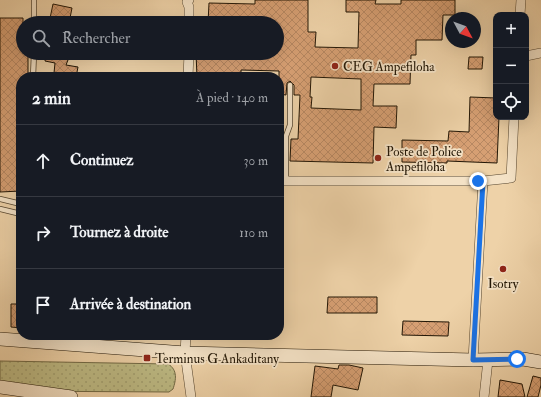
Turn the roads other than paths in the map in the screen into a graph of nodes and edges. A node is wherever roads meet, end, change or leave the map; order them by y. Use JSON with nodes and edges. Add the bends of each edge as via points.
{"nodes":[{"id":1,"x":34,"y":0,"type":"edge"},
{"id":2,"x":521,"y":0,"type":"edge"},
{"id":3,"x":189,"y":3,"type":"edge"},
{"id":4,"x":520,"y":12,"type":"edge"},
{"id":5,"x":34,"y":16,"type":"edge"},
{"id":6,"x":189,"y":16,"type":"edge"},
{"id":7,"x":541,"y":53,"type":"edge"},
{"id":8,"x":529,"y":55,"type":"edge"},
{"id":9,"x":34,"y":60,"type":"edge"},
{"id":10,"x":189,"y":60,"type":"edge"},
{"id":11,"x":33,"y":72,"type":"edge"},
{"id":12,"x":188,"y":72,"type":"edge"},
{"id":13,"x":290,"y":85,"type":"dead end"},
{"id":14,"x":514,"y":120,"type":"edge"},
{"id":15,"x":284,"y":165,"type":"edge"},
{"id":16,"x":284,"y":180,"type":"edge"},
{"id":17,"x":483,"y":181,"type":"junction"},
{"id":18,"x":0,"y":199,"type":"edge"},
{"id":19,"x":16,"y":203,"type":"edge"},
{"id":20,"x":0,"y":209,"type":"edge"},
{"id":21,"x":16,"y":213,"type":"edge"},
{"id":22,"x":0,"y":339,"type":"edge"},
{"id":23,"x":186,"y":340,"type":"edge"},
{"id":24,"x":186,"y":353,"type":"junction"},
{"id":25,"x":473,"y":360,"type":"junction"},
{"id":26,"x":488,"y":360,"type":"junction"},
{"id":27,"x":541,"y":362,"type":"edge"},
{"id":28,"x":0,"y":387,"type":"edge"},
{"id":29,"x":71,"y":397,"type":"edge"},
{"id":30,"x":190,"y":397,"type":"edge"},
{"id":31,"x":484,"y":397,"type":"edge"}],
"edges":[{"from":1,"to":5,"type":"lane"},
{"from":2,"to":4,"type":"street"},
{"from":3,"to":6,"type":"street"},
{"from":7,"to":8,"type":"street"},
{"from":9,"to":11,"type":"lane"},
{"from":10,"to":12,"type":"street"},
{"from":13,"to":15,"type":"lane","via":[[290,125],[286,136]]},
{"from":14,"to":17,"type":"street","via":[[511,178]]},
{"from":16,"to":17,"type":"street"},
{"from":17,"to":25,"type":"street"},
{"from":18,"to":19,"type":"lane"},
{"from":20,"to":21,"type":"lane"},
{"from":22,"to":24,"type":"street"},
{"from":23,"to":24,"type":"street"},
{"from":24,"to":25,"type":"street"},
{"from":24,"to":30,"type":"street"},
{"from":25,"to":26,"type":"street"},
{"from":26,"to":27,"type":"street","via":[[523,359]]},
{"from":26,"to":31,"type":"street"},
{"from":28,"to":29,"type":"street"}]}
